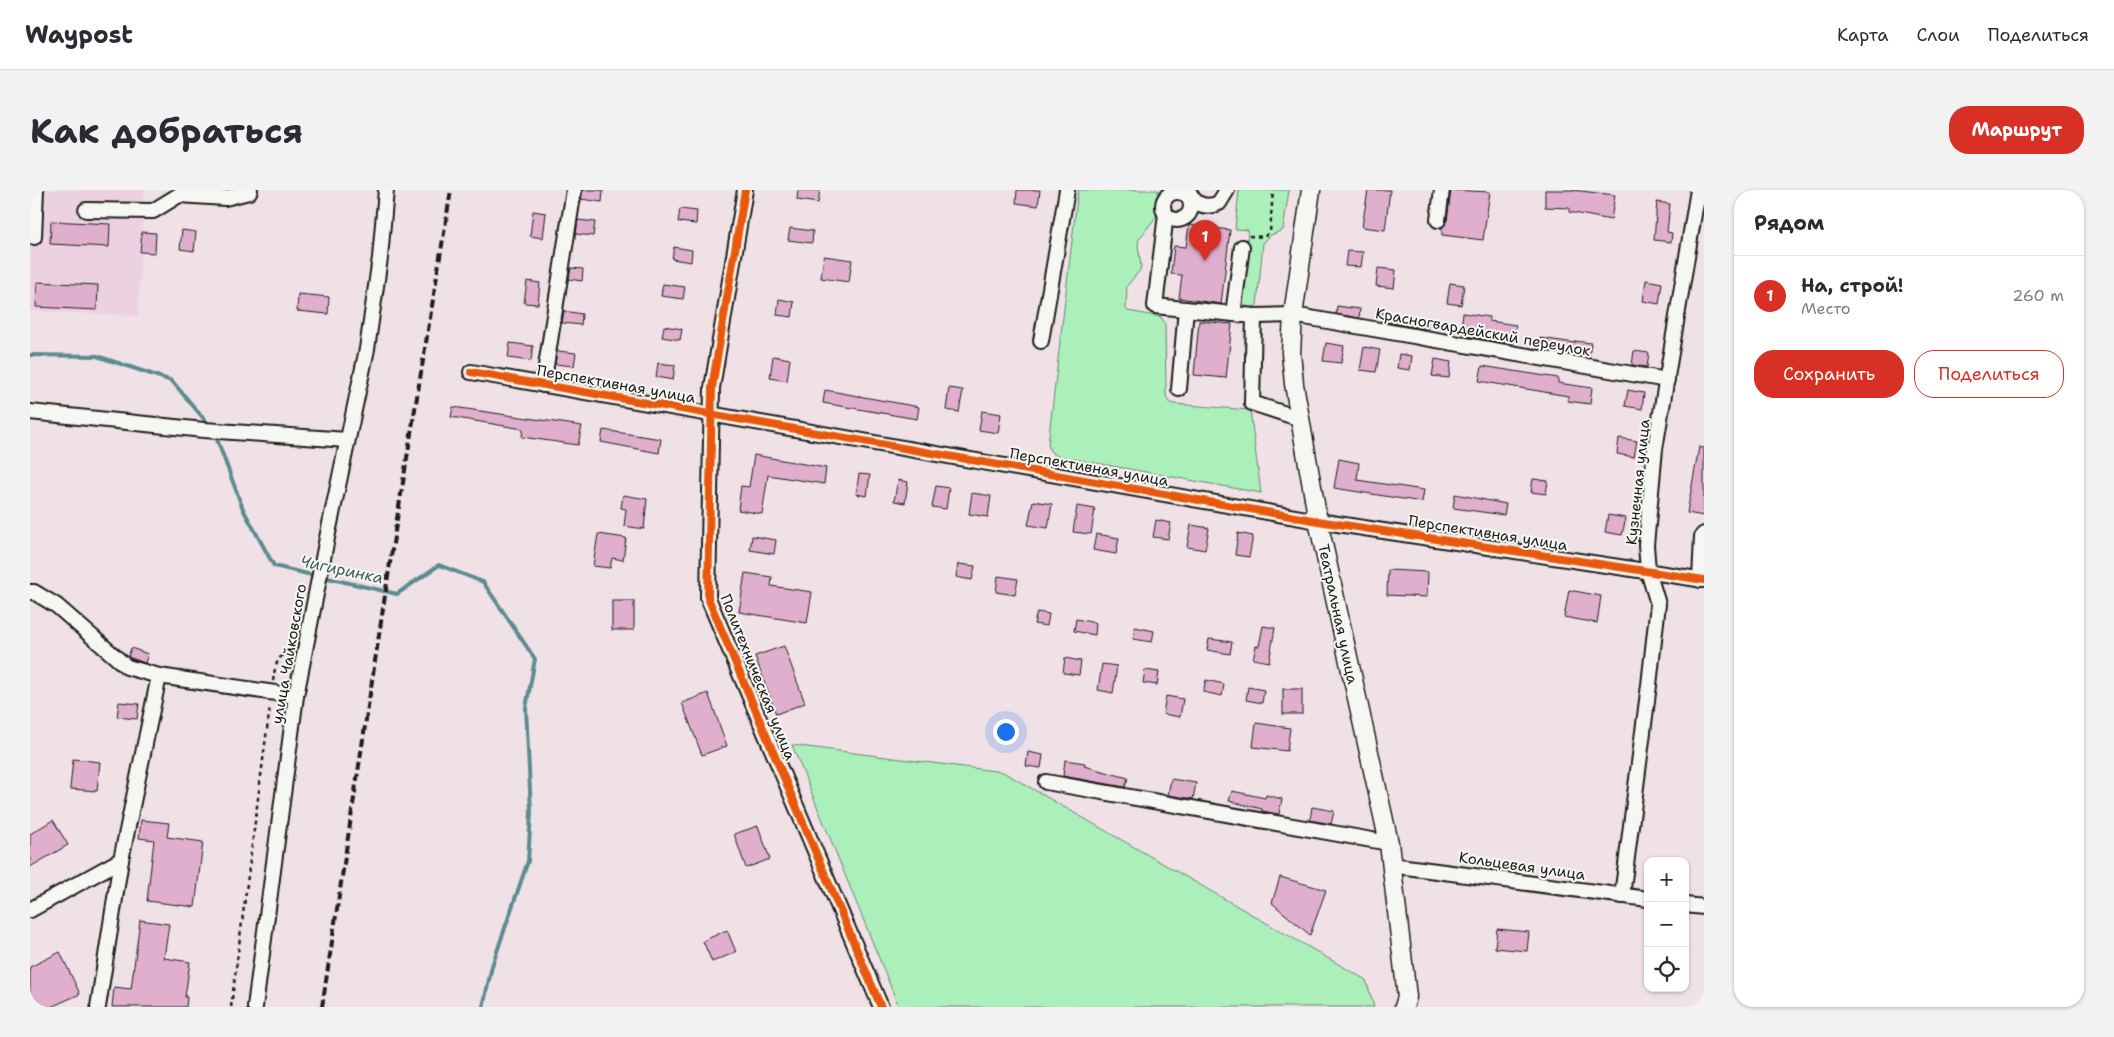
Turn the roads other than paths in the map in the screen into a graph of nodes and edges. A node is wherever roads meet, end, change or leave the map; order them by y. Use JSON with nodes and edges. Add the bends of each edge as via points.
{"nodes":[{"id":1,"x":36,"y":190,"type":"edge"},
{"id":2,"x":250,"y":190,"type":"edge"},
{"id":3,"x":386,"y":190,"type":"edge"},
{"id":4,"x":574,"y":190,"type":"edge"},
{"id":5,"x":745,"y":190,"type":"edge"},
{"id":6,"x":1067,"y":190,"type":"edge"},
{"id":7,"x":1188,"y":190,"type":"edge"},
{"id":8,"x":1227,"y":190,"type":"edge"},
{"id":9,"x":1311,"y":190,"type":"edge"},
{"id":10,"x":1442,"y":190,"type":"edge"},
{"id":11,"x":1698,"y":190,"type":"edge"},
{"id":12,"x":1176,"y":192,"type":"edge"},
{"id":13,"x":86,"y":210,"type":"dead end"},
{"id":14,"x":1166,"y":214,"type":"junction"},
{"id":15,"x":1438,"y":220,"type":"dead end"},
{"id":16,"x":34,"y":237,"type":"dead end"},
{"id":17,"x":1242,"y":247,"type":"dead end"},
{"id":18,"x":1186,"y":309,"type":"junction"},
{"id":19,"x":1233,"y":314,"type":"junction"},
{"id":20,"x":1293,"y":315,"type":"junction"},
{"id":21,"x":1254,"y":316,"type":"junction"},
{"id":22,"x":1041,"y":341,"type":"dead end"},
{"id":23,"x":471,"y":372,"type":"dead end"},
{"id":24,"x":1667,"y":380,"type":"junction"},
{"id":25,"x":542,"y":385,"type":"junction"},
{"id":26,"x":1179,"y":389,"type":"dead end"},
{"id":27,"x":30,"y":412,"type":"edge"},
{"id":28,"x":711,"y":415,"type":"junction"},
{"id":29,"x":1301,"y":419,"type":"junction"},
{"id":30,"x":347,"y":440,"type":"junction"},
{"id":31,"x":1318,"y":521,"type":"junction"},
{"id":32,"x":1704,"y":534,"type":"edge"},
{"id":33,"x":1648,"y":571,"type":"junction"},
{"id":34,"x":1702,"y":580,"type":"edge"},
{"id":35,"x":30,"y":592,"type":"edge"},
{"id":36,"x":159,"y":676,"type":"junction"},
{"id":37,"x":296,"y":696,"type":"junction"},
{"id":38,"x":1046,"y":782,"type":"dead end"},
{"id":39,"x":1389,"y":843,"type":"junction"},
{"id":40,"x":120,"y":860,"type":"junction"},
{"id":41,"x":1391,"y":864,"type":"junction"},
{"id":42,"x":1622,"y":896,"type":"junction"},
{"id":43,"x":1644,"y":899,"type":"edge"},
{"id":44,"x":1689,"y":905,"type":"edge"},
{"id":45,"x":1704,"y":907,"type":"edge"},
{"id":46,"x":30,"y":910,"type":"edge"},
{"id":47,"x":98,"y":1007,"type":"edge"},
{"id":48,"x":255,"y":1007,"type":"edge"},
{"id":49,"x":881,"y":1007,"type":"edge"},
{"id":50,"x":1404,"y":1007,"type":"edge"}],
"edges":[{"from":1,"to":16,"type":"street"},
{"from":2,"to":13,"type":"street","via":[[225,198],[179,195],[153,211]]},
{"from":3,"to":30,"type":"street","name":"улица Чайковского","via":[[368,349]]},
{"from":4,"to":25,"type":"street"},
{"from":5,"to":28,"type":"street","name":"Политехническая улица","via":[[712,388]]},
{"from":6,"to":22,"type":"street"},
{"from":7,"to":8,"type":"street","via":[[1195,201],[1206,206],[1219,202]]},
{"from":9,"to":20,"type":"main road","name":"Театральная улица"},
{"from":10,"to":15,"type":"street"},
{"from":11,"to":24,"type":"street","name":"Кузнечная улица"},
{"from":12,"to":14,"type":"street","via":[[1164,202]]},
{"from":12,"to":14,"type":"street","via":[[1187,197],[1190,209],[1182,219],[1173,220]]},
{"from":14,"to":18,"type":"street","name":"Красногвардейский переулок","via":[[1155,306]]},
{"from":17,"to":19,"type":"street"},
{"from":18,"to":19,"type":"street","name":"Красногвардейский переулок"},
{"from":18,"to":26,"type":"street"},
{"from":19,"to":21,"type":"street","name":"Красногвардейский переулок"},
{"from":20,"to":21,"type":"street","name":"Красногвардейский переулок"},
{"from":20,"to":24,"type":"street","name":"Красногвардейский переулок"},
{"from":20,"to":29,"type":"main road","name":"Театральная улица","via":[[1291,353]]},
{"from":21,"to":29,"type":"street","via":[[1252,403]]},
{"from":23,"to":25,"type":"street","name":"Перспективная улица"},
{"from":24,"to":33,"type":"street","name":"Кузнечная улица","via":[[1655,449],[1646,545]]},
{"from":25,"to":28,"type":"street","name":"Перспективная улица"},
{"from":27,"to":30,"type":"street","via":[[222,432]]},
{"from":28,"to":31,"type":"street","name":"Перспективная улица"},
{"from":28,"to":49,"type":"street","name":"Политехническая улица","via":[[708,598]]},
{"from":29,"to":31,"type":"main road","name":"Театральная улица"},
{"from":30,"to":37,"type":"street","name":"улица Чайковского"},
{"from":31,"to":33,"type":"street","name":"Перспективная улица"},
{"from":31,"to":39,"type":"main road","name":"Театральная улица"},
{"from":32,"to":34,"type":"street"},
{"from":33,"to":34,"type":"street","name":"Перспективная улица"},
{"from":33,"to":42,"type":"street","name":"Кузнечная улица","via":[[1658,604]]},
{"from":35,"to":36,"type":"street","via":[[57,606],[128,667]]},
{"from":36,"to":37,"type":"street"},
{"from":36,"to":40,"type":"street"},
{"from":37,"to":48,"type":"street","name":"улица Чайковского"},
{"from":38,"to":39,"type":"street"},
{"from":39,"to":41,"type":"main road","name":"Театральная улица"},
{"from":40,"to":46,"type":"street"},
{"from":40,"to":47,"type":"street"},
{"from":41,"to":42,"type":"street","name":"Кольцевая улица"},
{"from":41,"to":50,"type":"main road","name":"Театральная улица","via":[[1406,997]]},
{"from":42,"to":43,"type":"street","name":"Кольцевая улица"},
{"from":44,"to":45,"type":"street"}]}
